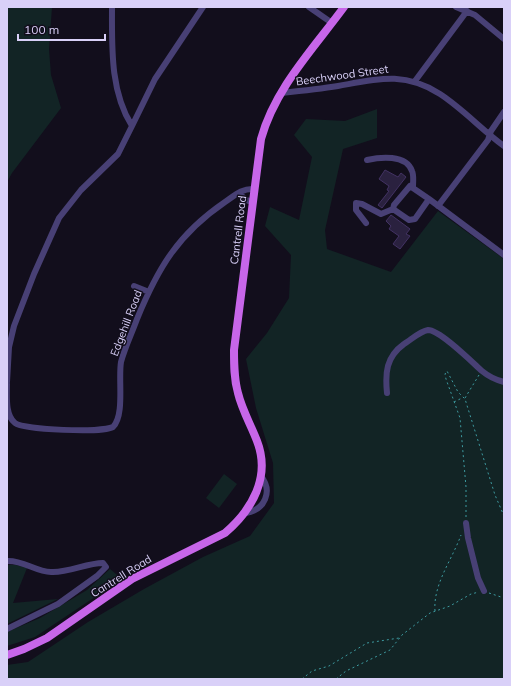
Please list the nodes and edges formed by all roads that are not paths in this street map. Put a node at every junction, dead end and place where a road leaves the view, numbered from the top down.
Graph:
1 (112, 7) edge
2 (203, 7) edge
3 (309, 7) edge
4 (344, 7) edge
5 (456, 7) edge
6 (467, 11) junction
7 (332, 23) junction
8 (504, 39) edge
9 (415, 81) junction
10 (281, 93) junction
11 (504, 112) edge
12 (132, 126) junction
13 (490, 135) junction
14 (504, 146) edge
15 (367, 160) dead end
16 (413, 187) junction
17 (254, 189) junction
18 (239, 193) junction
19 (429, 199) junction
20 (253, 202) junction
21 (438, 206) junction
22 (393, 209) junction
23 (366, 223) dead end
24 (503, 253) edge
25 (134, 286) dead end
26 (149, 292) junction
27 (503, 381) edge
28 (7, 383) edge
29 (387, 393) dead end
30 (466, 523) road end
31 (7, 561) edge
32 (484, 591) road end
33 (7, 629) edge
34 (7, 655) edge

1 - 12 street
2 - 12 street, Edgehill Road
3 - 7 street
4 - 7 main road, Cantrell Road
5 - 6 street
6 - 8 street
6 - 9 street
7 - 10 main road, Cantrell Road
9 - 10 street, Beechwood Street
9 - 13 street, Beechwood Street
10 - 17 main road, Cantrell Road
11 - 13 street
12 - 28 street, Edgehill Road
13 - 14 street, Beechwood Street
13 - 21 street
15 - 16 street
16 - 19 street
16 - 22 street
17 - 18 street, Edgehill Road
17 - 20 main road, Cantrell Road
18 - 20 street
18 - 26 street, Edgehill Road
19 - 21 street
19 - 22 street
20 - 34 main road, Cantrell Road
21 - 24 street
22 - 23 street
25 - 26 street
26 - 28 street, Edgehill Road
27 - 29 street
30 - 32 street
31 - 33 street

